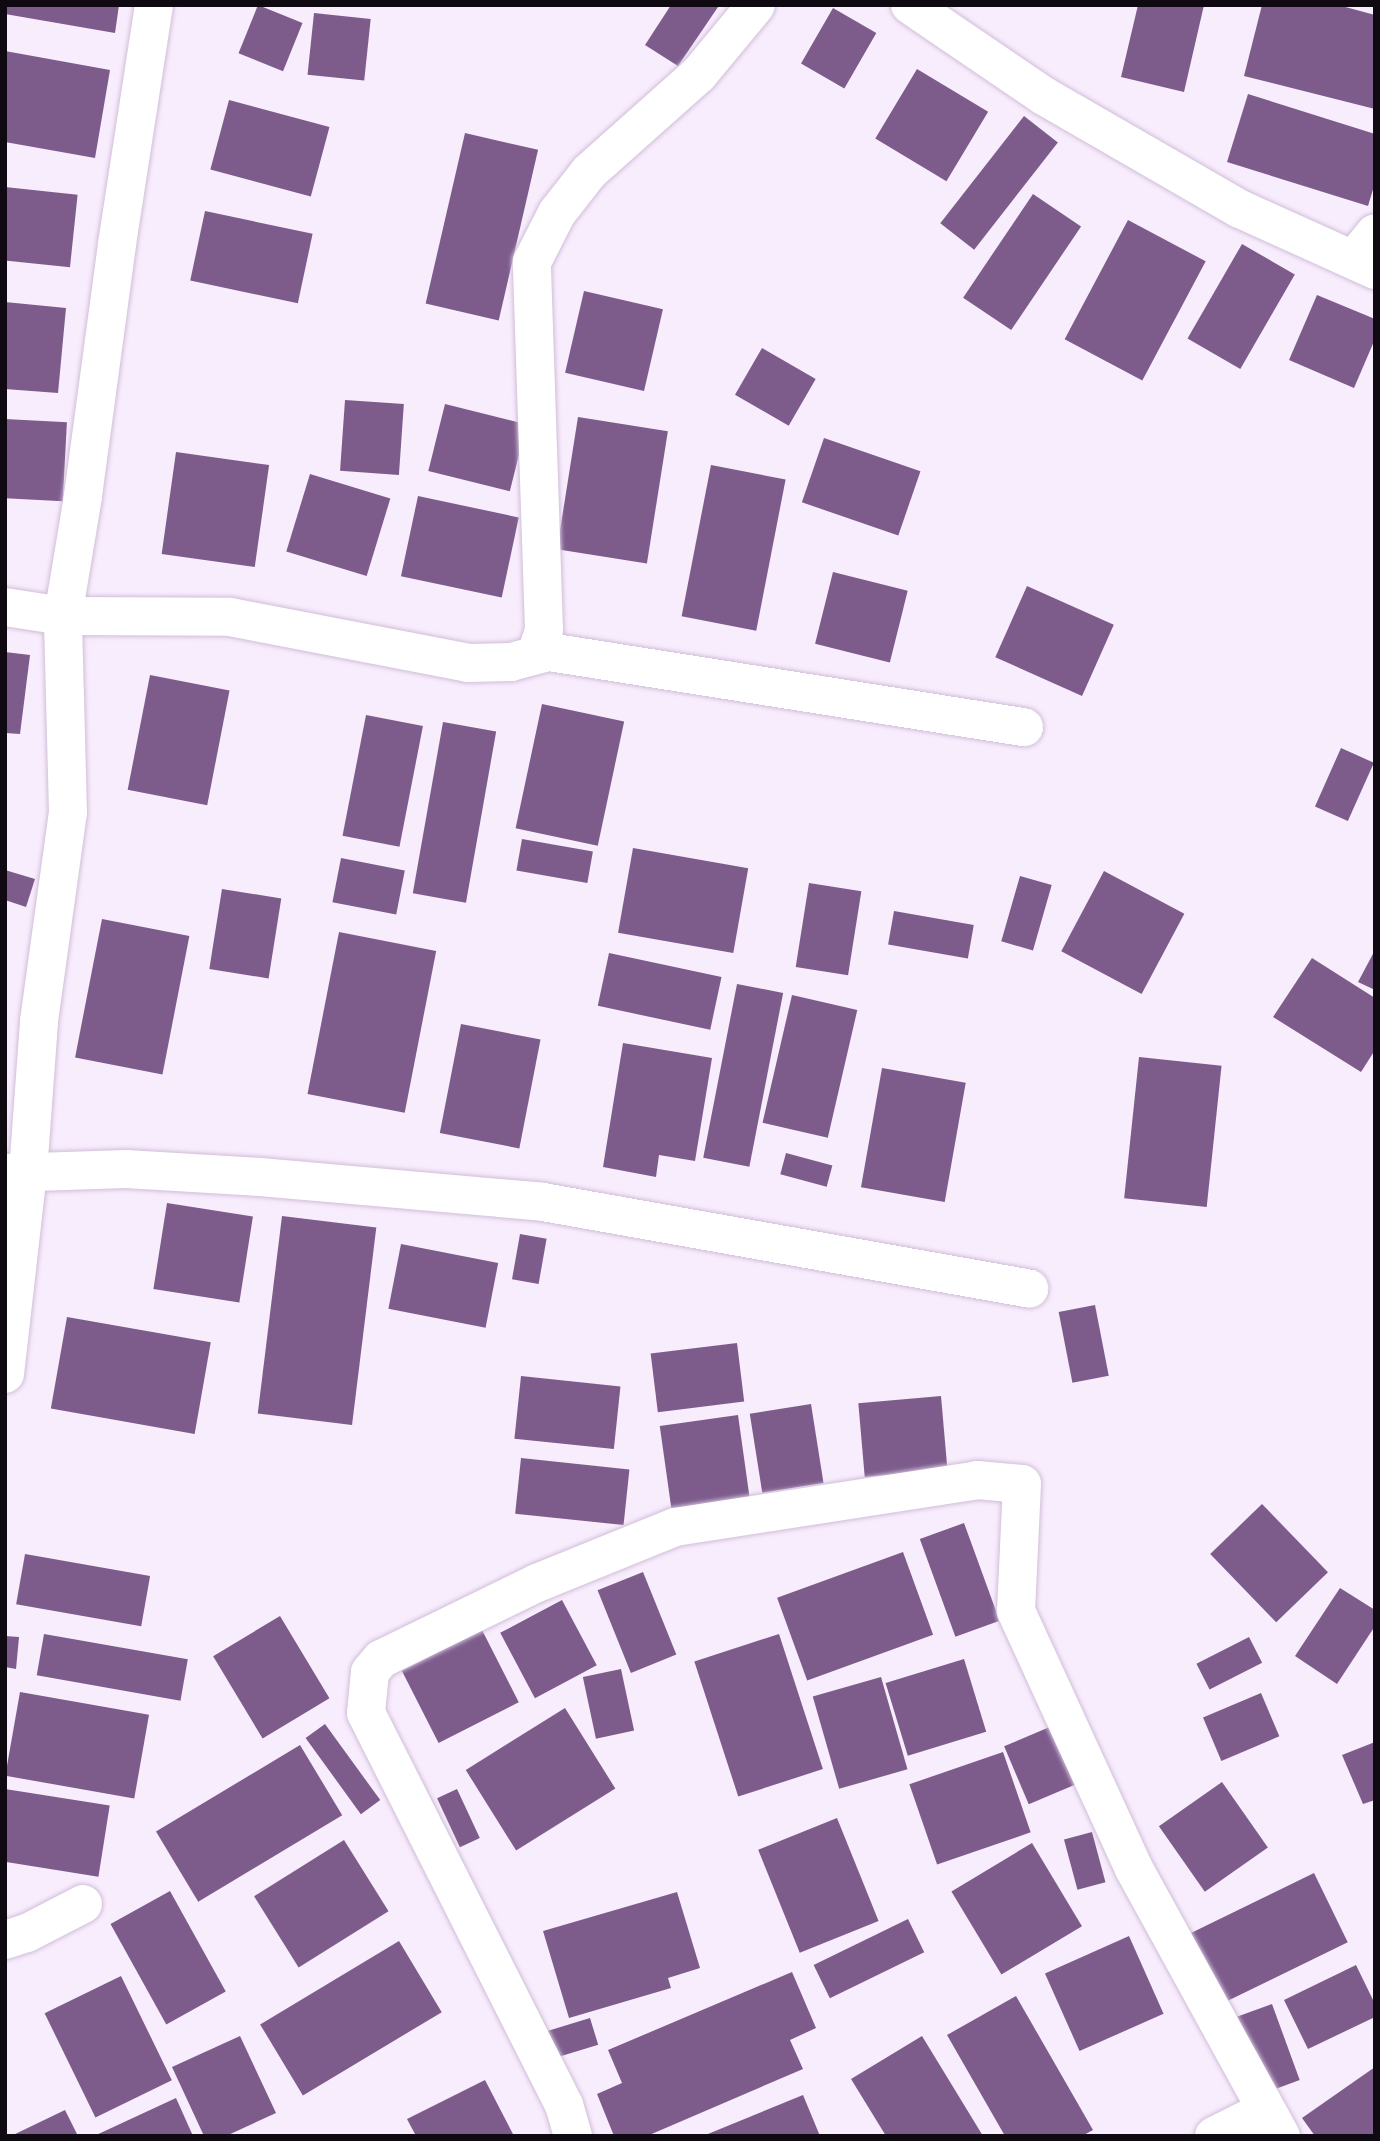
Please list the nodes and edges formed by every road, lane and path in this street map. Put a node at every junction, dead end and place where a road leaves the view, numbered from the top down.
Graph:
1 (154, 5) edge
2 (756, 5) edge
3 (910, 5) edge
4 (1368, 254) edge
5 (5, 607) edge
6 (63, 616) junction
7 (549, 652) junction
8 (1024, 727) dead end
9 (17, 1172) edge
10 (1029, 1289) dead end
11 (5, 1374) edge
12 (83, 1904) dead end
13 (5, 1940) edge
14 (1274, 2123) edge
15 (573, 2136) edge
16 (1214, 2136) edge

1 - 6 street
2 - 7 street
3 - 4 street
5 - 6 street
6 - 7 street
6 - 9 street
7 - 8 street
9 - 10 street
9 - 11 street
12 - 13 street
14 - 15 street
14 - 16 street

